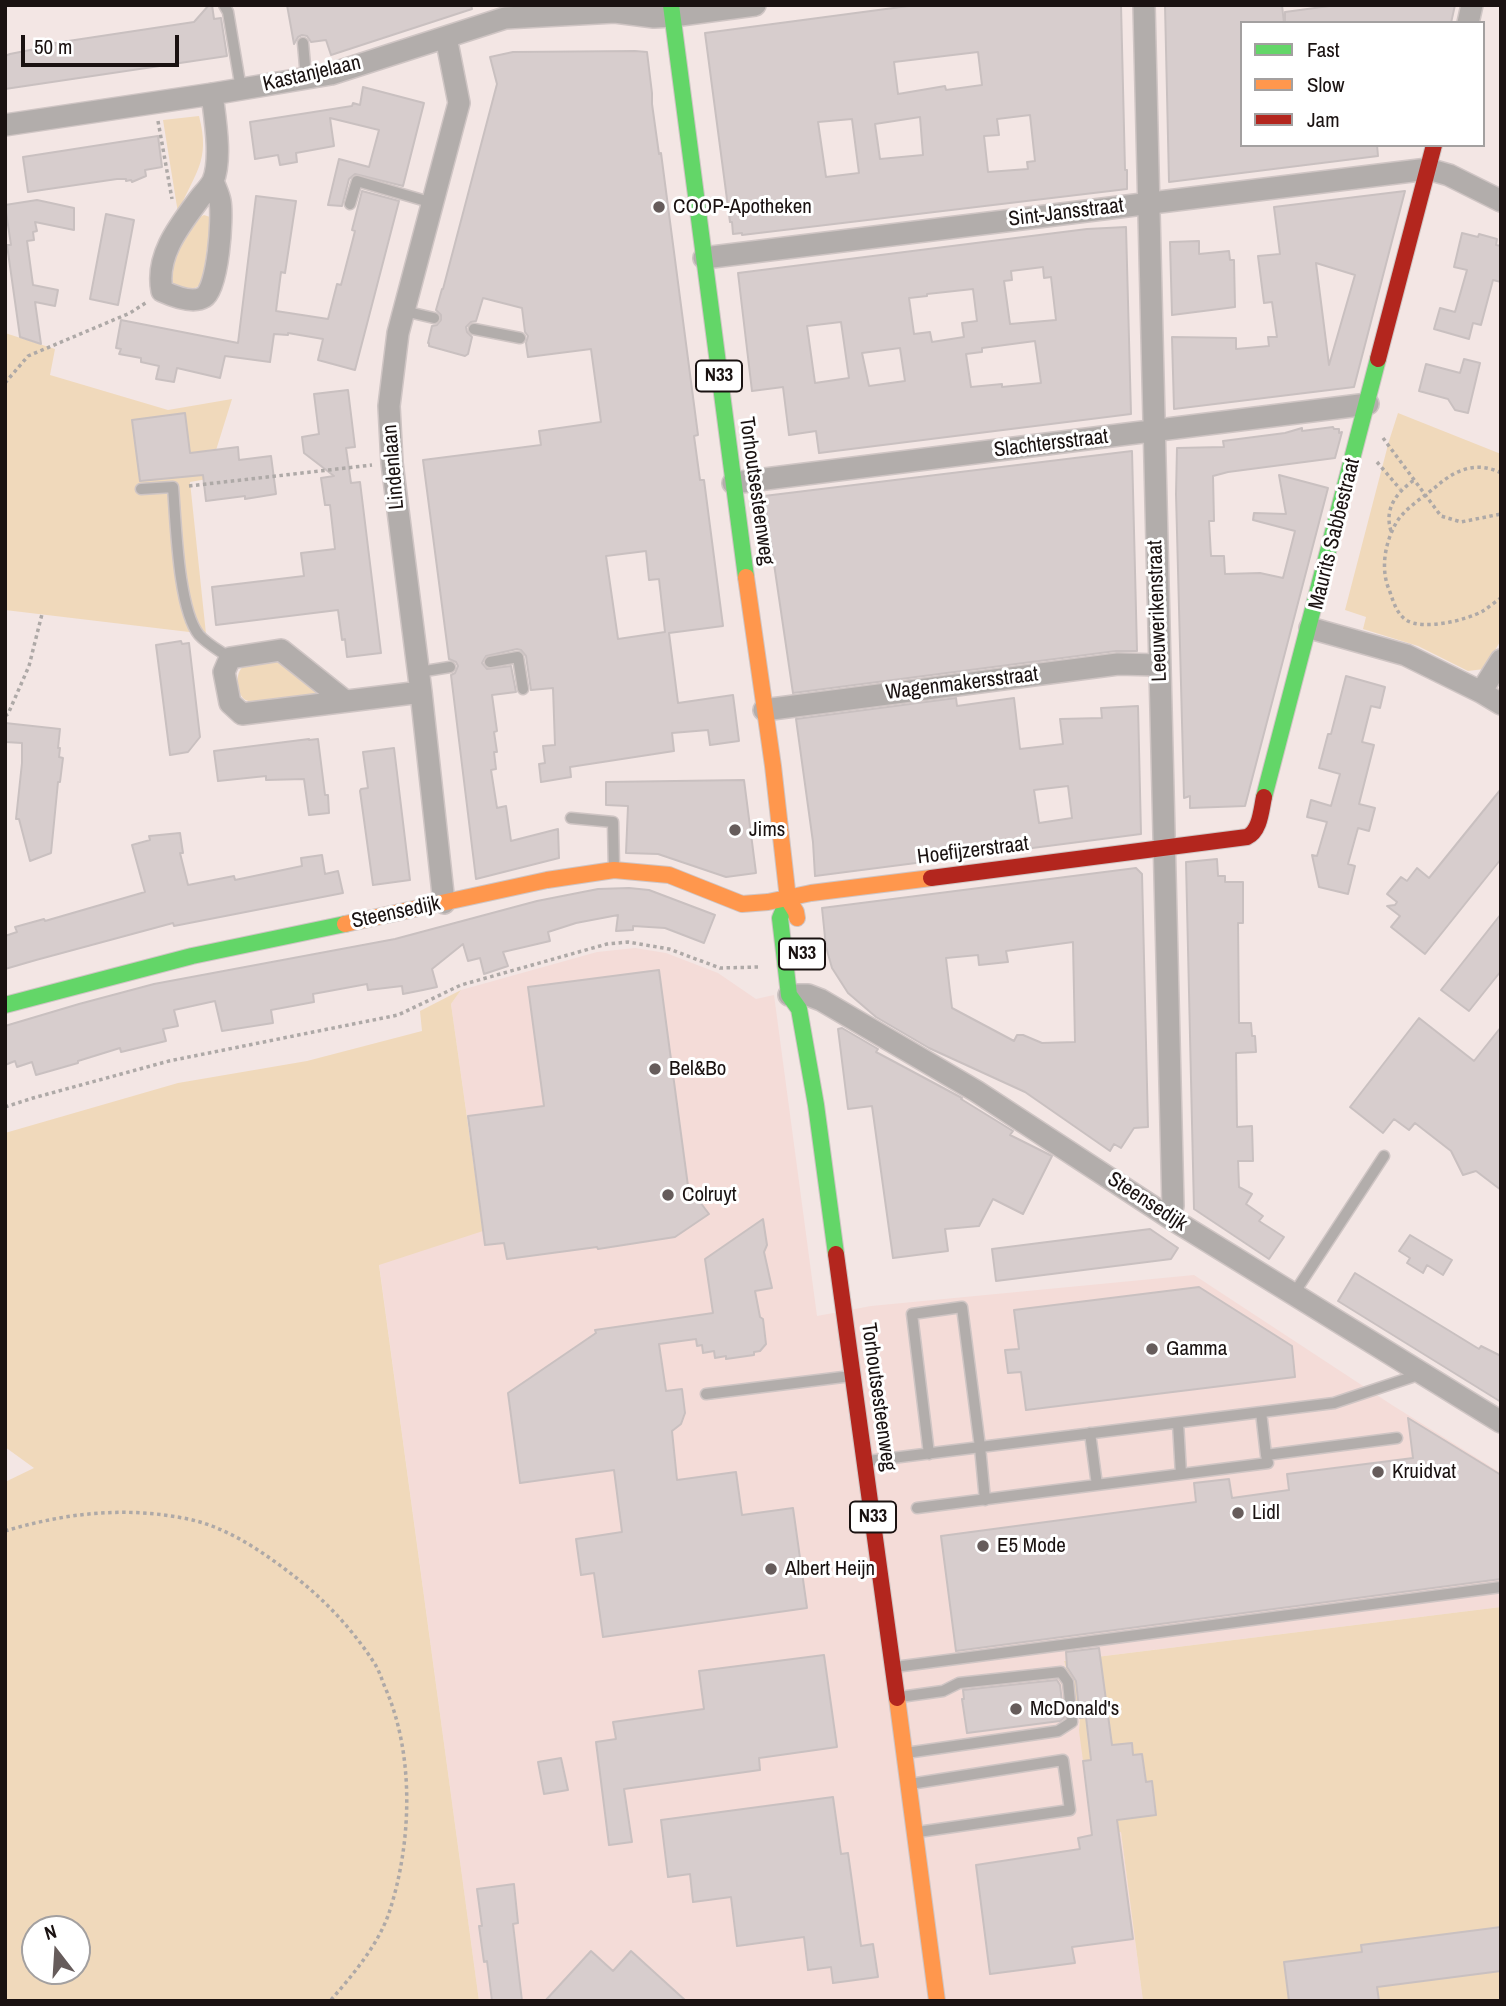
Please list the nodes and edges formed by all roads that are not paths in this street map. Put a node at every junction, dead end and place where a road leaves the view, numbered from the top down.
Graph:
1 (224, 5) edge
2 (755, 5) edge
3 (1144, 5) edge
4 (622, 8) edge
5 (672, 10) edge
6 (446, 37) junction
7 (303, 43) dead end
8 (306, 77) junction
9 (241, 89) junction
10 (212, 94) junction
11 (5, 125) edge
12 (1434, 147) edge
13 (1428, 169) junction
14 (213, 181) junction
15 (1501, 201) edge
16 (433, 203) junction
17 (1148, 203) junction
18 (350, 204) dead end
19 (704, 258) junction
20 (404, 311) junction
21 (434, 318) dead end
22 (474, 330) dead end
23 (520, 338) dead end
24 (1368, 404) junction
25 (1153, 431) junction
26 (733, 483) junction
27 (141, 489) dead end
28 (1310, 628) junction
29 (230, 658) junction
30 (1501, 660) edge
31 (490, 662) dead end
32 (1159, 665) junction
33 (450, 667) dead end
34 (420, 682) junction
35 (523, 689) dead end
36 (1481, 692) junction
37 (345, 701) junction
38 (1501, 704) edge
39 (765, 710) junction
40 (571, 818) dead end
41 (1165, 847) junction
42 (614, 870) junction
43 (788, 899) junction
44 (444, 903) junction
45 (800, 939) dead end
46 (801, 996) junction
47 (5, 1005) edge
48 (1384, 1156) dead end
49 (1167, 1216) junction
50 (1293, 1295) junction
51 (1422, 1374) junction
52 (854, 1375) junction
53 (706, 1394) dead end
54 (1261, 1412) junction
55 (1501, 1422) edge
56 (1178, 1423) junction
57 (1090, 1433) junction
58 (1397, 1438) dead end
59 (980, 1447) junction
60 (929, 1454) junction
61 (1266, 1455) junction
62 (866, 1462) junction
63 (1181, 1474) junction
64 (1097, 1485) junction
65 (985, 1500) junction
66 (917, 1508) dead end
67 (1501, 1587) edge
68 (892, 1667) junction
69 (896, 1698) junction
70 (903, 1754) junction
71 (907, 1784) junction
72 (914, 1832) junction
73 (937, 2001) edge

1 - 9 lane
2 - 5 street, Kastanjelaan
3 - 17 street, Leeuwerikenstraat
4 - 5 street, Kastanjelaan
4 - 6 street, Kastanjelaan
5 - 19 main road, Torhoutsesteenweg / N33
6 - 8 street, Kastanjelaan
6 - 16 street, Lindenlaan
7 - 8 lane
8 - 9 street, Kastanjelaan
9 - 10 street, Kastanjelaan
10 - 11 street, Kastanjelaan
10 - 14 street
12 - 13 main road, Maurits Sabbestraat
13 - 15 street
13 - 17 street, Sint-Jansstraat
13 - 24 main road, Maurits Sabbestraat
14 - 14 street
16 - 18 lane
16 - 20 street, Lindenlaan
17 - 19 street, Sint-Jansstraat
17 - 25 street, Leeuwerikenstraat
19 - 26 main road, Torhoutsesteenweg / N33
20 - 21 lane
20 - 34 street, Lindenlaan
22 - 23 lane
24 - 25 street, Slachtersstraat
24 - 28 main road, Maurits Sabbestraat
25 - 26 street, Slachtersstraat
25 - 32 street, Leeuwerikenstraat
26 - 39 main road, Torhoutsesteenweg / N33
27 - 29 lane
28 - 36 street
28 - 41 main road, Maurits Sabbestraat
29 - 37 street
29 - 37 street
30 - 36 street
31 - 35 lane
32 - 39 street, Wagenmakersstraat
32 - 41 street, Leeuwerikenstraat
33 - 34 lane
34 - 37 street
34 - 44 street, Lindenlaan
36 - 38 street
39 - 43 main road, Torhoutsesteenweg / N33
40 - 42 lane
41 - 43 main road, Hoefijzerstraat
41 - 49 street, Leeuwerikenstraat
42 - 43 main road, Steensedijk
42 - 44 main road, Steensedijk
43 - 45 main road, Torhoutsesteenweg / N33
43 - 46 main road, Torhoutsesteenweg / N33
44 - 47 main road, Steensedijk
46 - 49 street, Steensedijk
46 - 52 main road, Torhoutsesteenweg / N33
48 - 50 lane
49 - 50 street, Steensedijk
50 - 51 street, Steensedijk
51 - 54 lane
51 - 55 street, Steensedijk
52 - 53 lane
52 - 62 main road, Torhoutsesteenweg / N33
54 - 56 lane
54 - 61 lane
56 - 57 lane
56 - 63 lane
57 - 59 lane
57 - 64 lane
58 - 61 lane
59 - 60 lane
59 - 60 lane
59 - 65 lane
60 - 62 lane
61 - 63 lane
62 - 68 main road, Torhoutsesteenweg / N33
63 - 64 lane
64 - 65 lane
65 - 66 lane
67 - 68 lane
68 - 69 main road, Torhoutsesteenweg / N33
69 - 70 main road, Torhoutsesteenweg / N33
69 - 70 lane
70 - 71 main road, Torhoutsesteenweg / N33
71 - 72 main road, Torhoutsesteenweg / N33
71 - 72 lane
72 - 73 main road, Torhoutsesteenweg / N33

